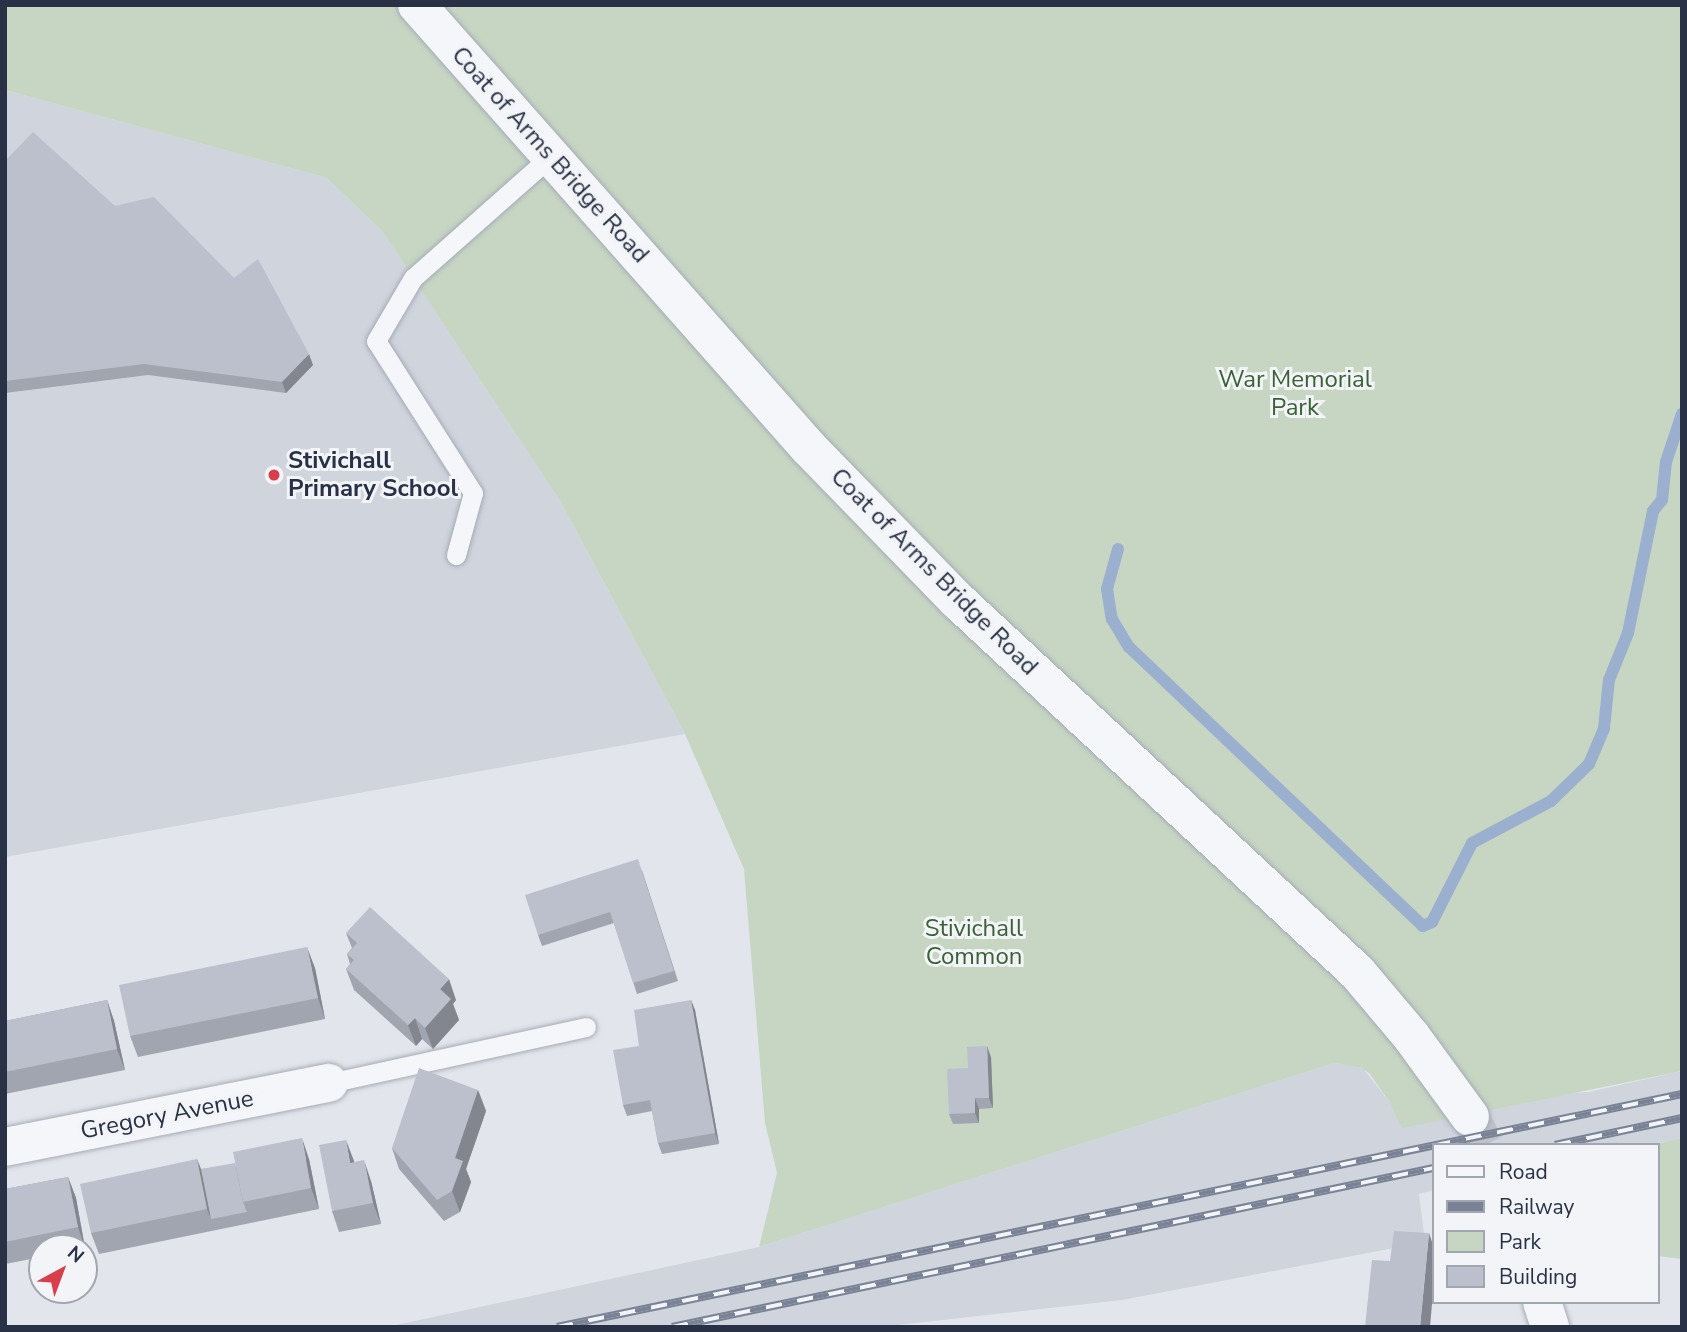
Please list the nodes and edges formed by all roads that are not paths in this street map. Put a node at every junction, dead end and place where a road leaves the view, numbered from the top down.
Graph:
1 (417, 5) edge
2 (551, 156) junction
3 (456, 555) dead end
4 (586, 1027) dead end
5 (329, 1083) joint
6 (1470, 1116) tunnel mouth
7 (5, 1147) edge
8 (1543, 1304) edge
9 (1550, 1327) edge

1 - 2 street, Coat of Arms Bridge Road
2 - 3 lane
2 - 6 street, Coat of Arms Bridge Road
4 - 5 lane
5 - 7 street, Gregory Avenue
8 - 9 street

